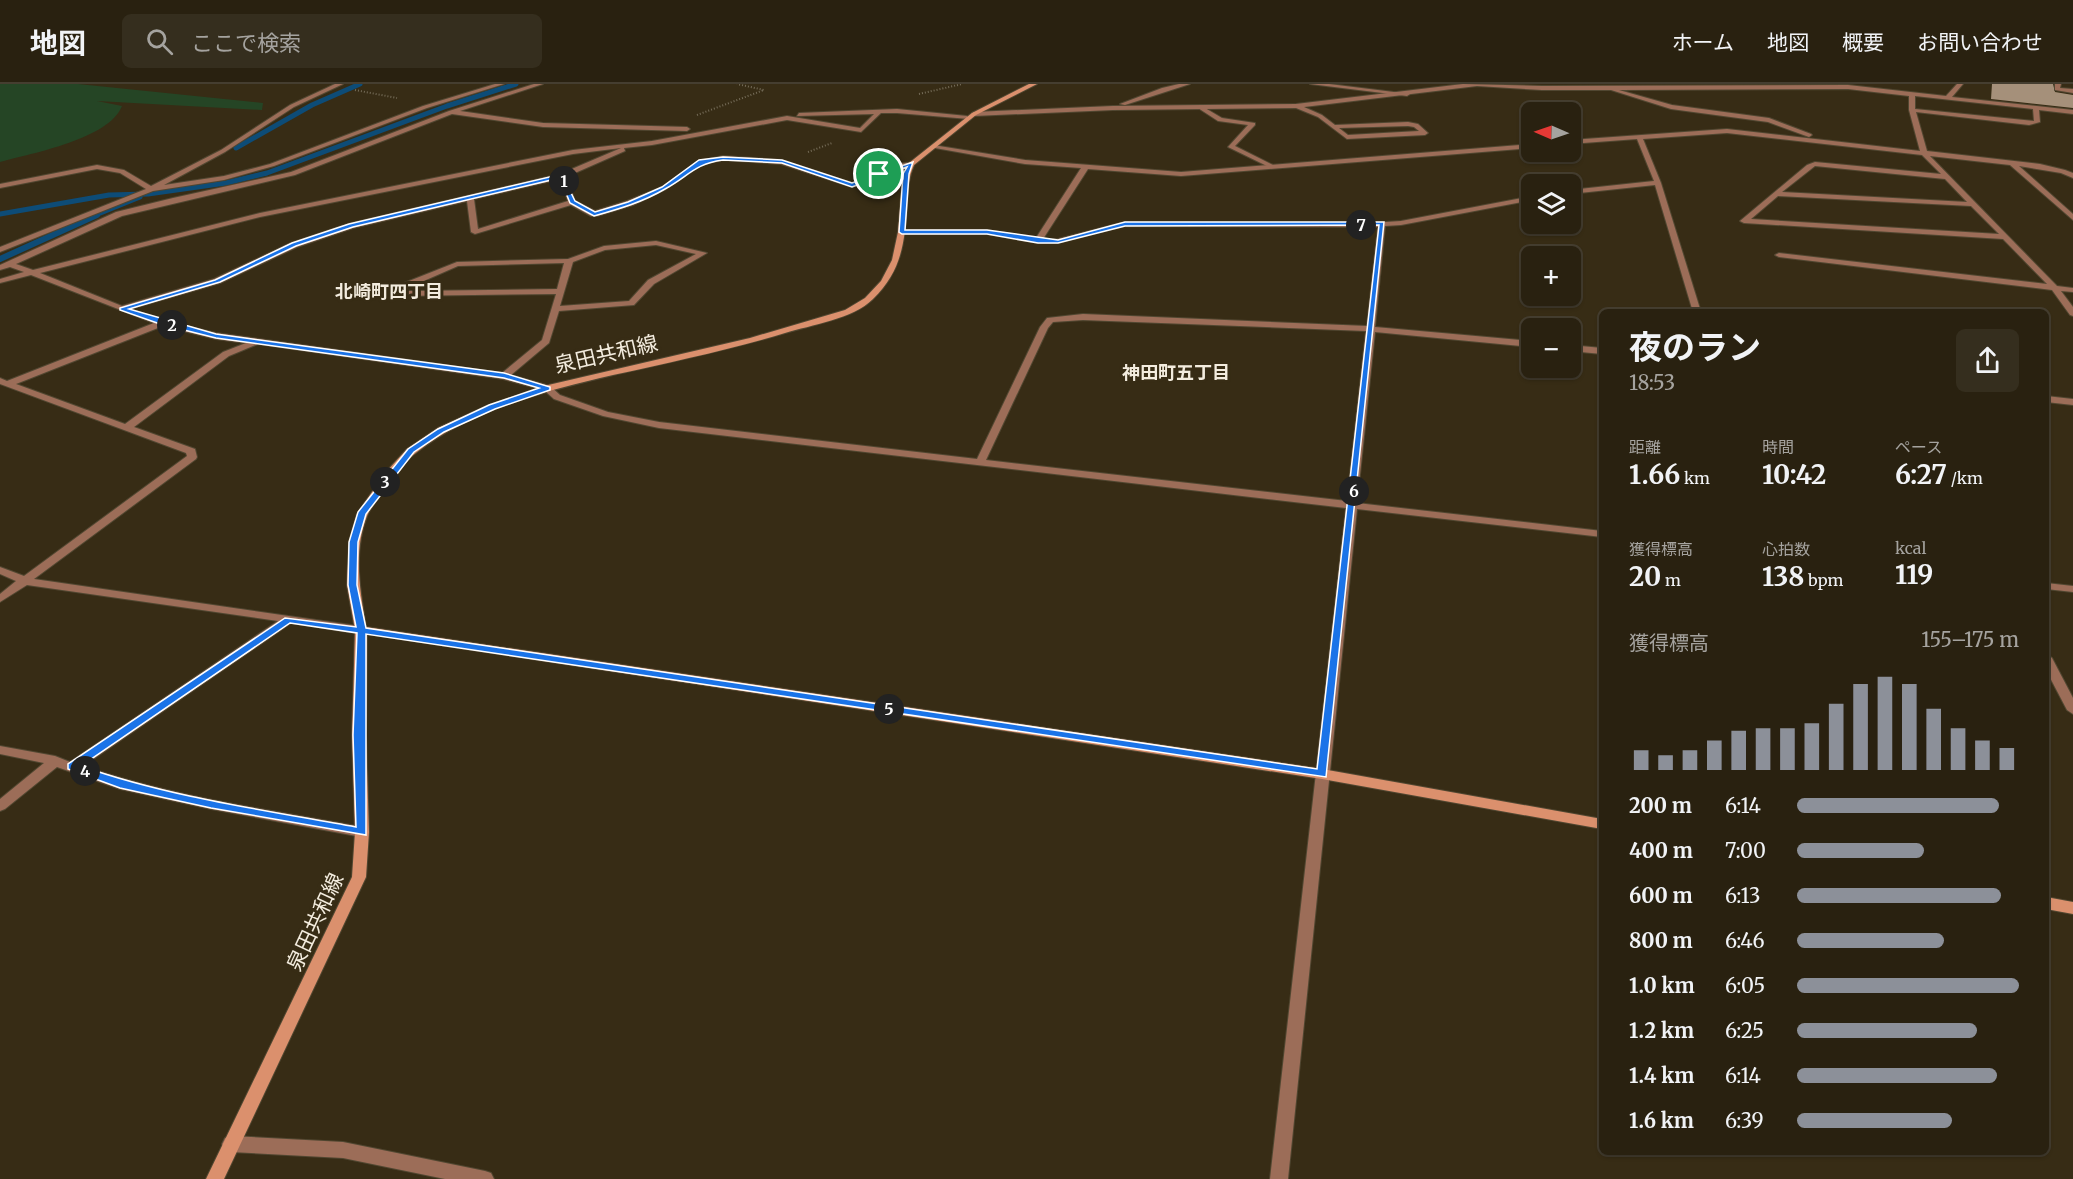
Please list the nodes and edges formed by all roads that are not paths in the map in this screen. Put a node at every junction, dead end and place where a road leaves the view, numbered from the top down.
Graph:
1 (501, 84) edge
2 (540, 84) edge
3 (1034, 84) edge
4 (1187, 84) edge
5 (1313, 84) edge
6 (1477, 84) edge
7 (1587, 84) edge
8 (1839, 84) edge
9 (1960, 84) edge
10 (2058, 84) edge
11 (338, 85) edge
12 (1597, 87) junction
13 (1848, 87) junction
14 (1610, 88) junction
15 (2073, 91) edge
16 (1407, 94) junction
17 (1912, 94) junction
18 (1948, 98) junction
19 (1296, 106) junction
20 (430, 107) junction
21 (1200, 107) junction
22 (1113, 108) junction
23 (2036, 108) junction
24 (1912, 110) junction
25 (880, 111) junction
26 (451, 112) junction
27 (2073, 112) edge
28 (789, 116) junction
29 (970, 116) junction
30 (1336, 126) junction
31 (1640, 136) junction
32 (1581, 141) edge
33 (1825, 141) junction
34 (637, 145) junction
35 (934, 146) junction
36 (1521, 147) edge
37 (1924, 153) junction
38 (911, 164) junction
39 (2013, 164) junction
40 (1271, 166) junction
41 (1085, 168) junction
42 (562, 176) junction
43 (2073, 176) edge
44 (1947, 177) junction
45 (1658, 183) junction
46 (0, 186) edge
47 (151, 189) junction
48 (1581, 191) edge
49 (1776, 194) junction
50 (470, 197) junction
51 (1521, 200) edge
52 (572, 202) junction
53 (1974, 204) junction
54 (2073, 218) edge
55 (1382, 224) junction
56 (902, 232) junction
57 (2005, 237) junction
58 (27, 238) junction
59 (59, 240) junction
60 (1038, 241) junction
61 (0, 250) edge
62 (1779, 255) dead end
63 (569, 261) junction
64 (10, 264) junction
65 (0, 268) edge
66 (32, 272) junction
67 (0, 281) edge
68 (2055, 288) junction
69 (2073, 290) edge
70 (560, 291) junction
71 (122, 309) junction
72 (555, 309) junction
73 (1696, 309) edge
74 (2073, 313) edge
75 (162, 323) junction
76 (1372, 328) junction
77 (257, 342) junction
78 (1521, 343) edge
79 (1581, 349) edge
80 (1599, 351) edge
81 (504, 376) junction
82 (3, 384) edge
83 (547, 388) junction
84 (2049, 399) edge
85 (2073, 402) edge
86 (127, 427) junction
87 (980, 462) junction
88 (1353, 504) junction
89 (1599, 534) edge
90 (0, 570) edge
91 (25, 581) junction
92 (2049, 586) edge
93 (2073, 589) edge
94 (0, 599) edge
95 (288, 620) junction
96 (362, 630) junction
97 (2049, 664) edge
98 (2073, 710) edge
99 (0, 750) edge
100 (55, 761) junction
101 (72, 767) junction
102 (1322, 774) junction
103 (0, 806) edge
104 (1599, 823) edge
105 (362, 832) junction
106 (2049, 904) edge
107 (2073, 908) edge
108 (231, 1144) junction
109 (215, 1179) edge
110 (485, 1179) edge
111 (1279, 1179) edge

1 - 20 street
2 - 26 street
3 - 29 main road
4 - 22 street
5 - 16 street
6 - 12 street
6 - 16 street
7 - 12 street
8 - 13 street
9 - 18 street
10 - 15 street
11 - 47 street
12 - 14 street
13 - 14 street
13 - 17 street
14 - 33 street
16 - 19 street
17 - 18 street
17 - 24 street
18 - 23 street
19 - 21 street
19 - 30 street
20 - 26 street
20 - 47 street
21 - 22 street
21 - 40 street
22 - 29 street
23 - 24 street
23 - 27 street
24 - 37 street
25 - 28 street
25 - 28 street
25 - 29 street
26 - 28 street
26 - 59 street
28 - 34 street
29 - 35 main road
30 - 30 street
31 - 32 street
31 - 33 street
31 - 45 street
33 - 37 street
34 - 42 street
34 - 66 street
35 - 38 main road
35 - 41 street
36 - 40 street
37 - 39 street
37 - 44 street
38 - 52 street
38 - 56 main road, 泉田共和線
39 - 43 street
39 - 54 street
40 - 41 street
41 - 60 street
42 - 50 street
42 - 52 street
44 - 49 street
44 - 53 street
45 - 48 street
45 - 73 street
46 - 47 street
47 - 58 street
49 - 53 street
49 - 57 street
50 - 52 street
50 - 71 street
51 - 55 street
53 - 57 street
55 - 60 street
55 - 76 street
56 - 60 street
56 - 83 main road, 泉田共和線
57 - 68 street
58 - 59 street
58 - 61 street
59 - 64 street
62 - 68 street
63 - 70 street
63 - 70 street
63 - 72 street
64 - 65 street
64 - 66 street
66 - 67 street
66 - 71 street
68 - 69 street
68 - 74 street
70 - 72 street
71 - 75 street
72 - 81 street
75 - 77 street
75 - 82 street
76 - 78 street
76 - 87 street
76 - 88 street
77 - 81 street
77 - 86 street
79 - 80 street
81 - 83 street
82 - 86 street
83 - 87 street
83 - 96 main road, 泉田共和線
84 - 85 street
86 - 91 street
87 - 88 street
88 - 89 street
88 - 102 street
90 - 91 street
91 - 94 street
91 - 95 street
92 - 93 street
95 - 96 street
95 - 101 street
96 - 102 main road
96 - 105 main road, 泉田共和線
97 - 98 street
99 - 100 street
100 - 101 street
100 - 103 street
101 - 105 street
102 - 104 main road
102 - 111 street
105 - 108 main road, 泉田共和線
106 - 107 main road
108 - 109 main road, 泉田共和線
108 - 110 street

